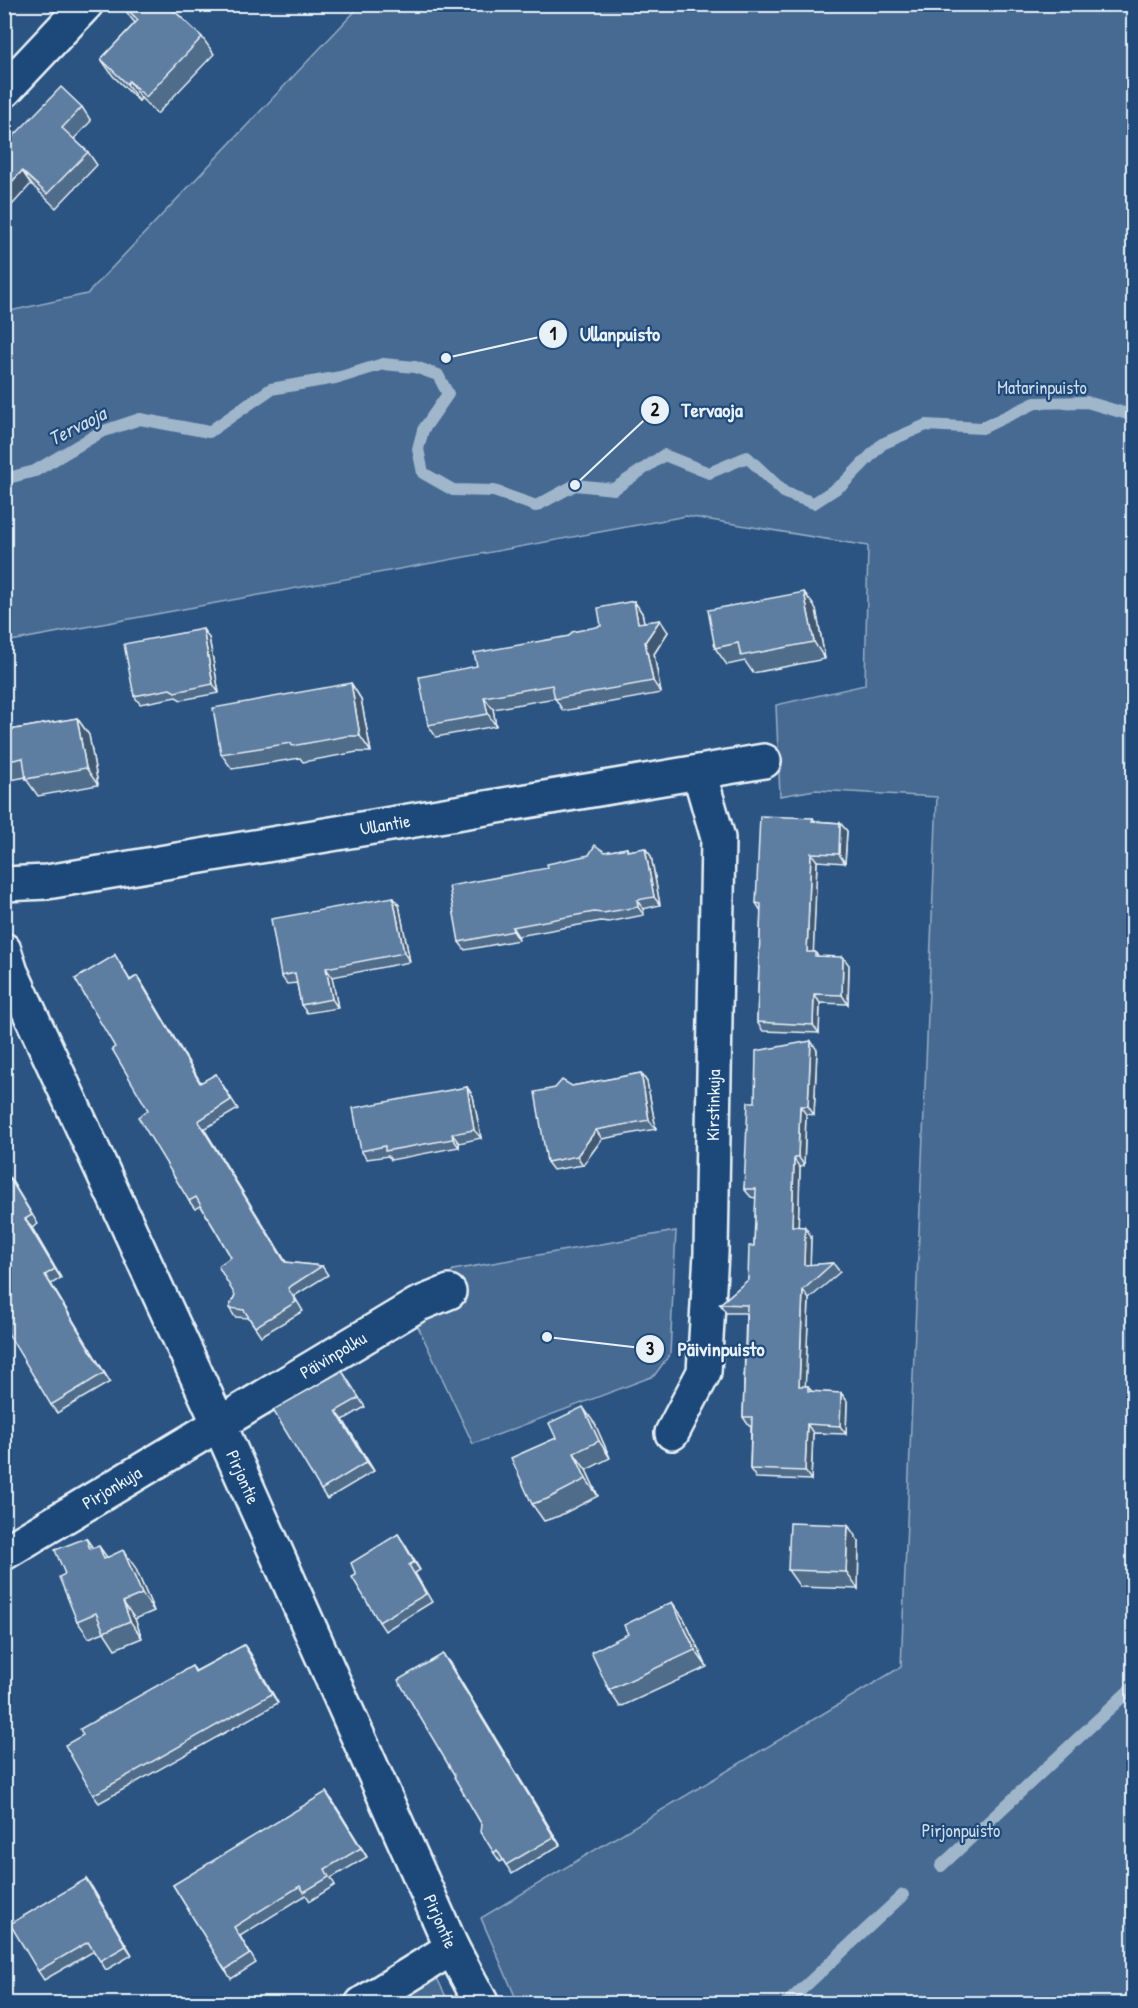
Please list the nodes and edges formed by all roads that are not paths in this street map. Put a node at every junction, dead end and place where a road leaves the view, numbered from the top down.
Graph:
1 (86, 4) edge
2 (4, 91) edge
3 (764, 761) dead end
4 (699, 772) junction
5 (4, 884) edge
6 (7, 966) edge
7 (449, 1292) dead end
8 (219, 1424) junction
9 (672, 1433) dead end
10 (4, 1553) edge
11 (452, 1948) junction
12 (362, 2004) edge
13 (482, 2004) edge

1 - 2 street
3 - 4 street, Ullantie
4 - 5 street, Ullantie
4 - 9 street, Kirstinkuja
6 - 8 street, Pirjontie
7 - 8 street, Päivinpolku
8 - 10 street, Pirjonkuja
8 - 11 street, Pirjontie
11 - 12 street
11 - 13 street, Pirjontie

